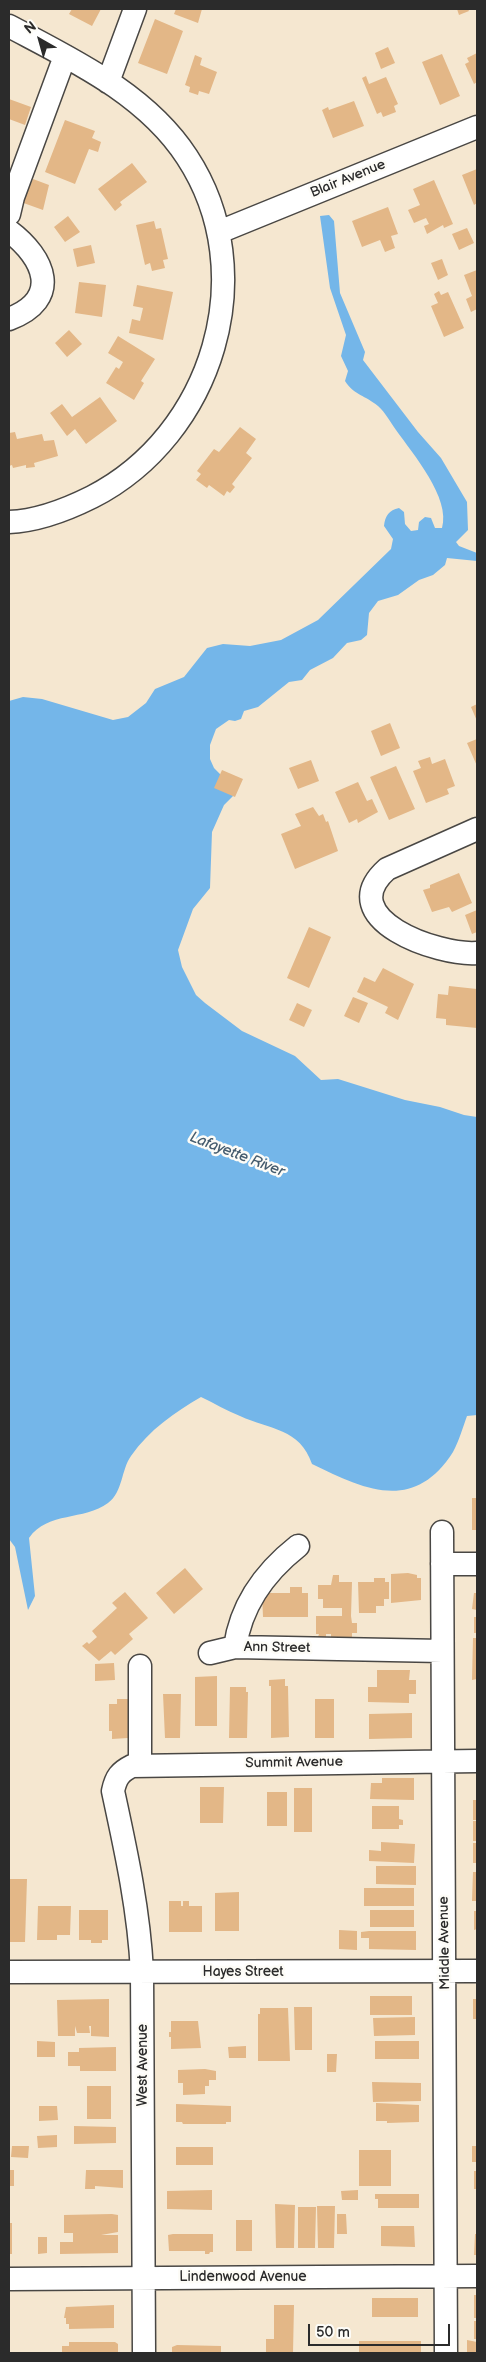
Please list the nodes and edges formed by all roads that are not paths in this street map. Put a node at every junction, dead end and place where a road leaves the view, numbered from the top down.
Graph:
1 (135, 9) edge
2 (9, 26) edge
3 (65, 56) junction
4 (108, 82) junction
5 (477, 126) edge
6 (9, 214) edge
7 (9, 231) edge
8 (219, 232) junction
9 (9, 319) edge
10 (9, 522) edge
11 (477, 829) edge
12 (477, 953) edge
13 (442, 1532) dead end
14 (298, 1546) dead end
15 (442, 1564) junction
16 (477, 1564) edge
17 (236, 1647) junction
18 (442, 1651) junction
19 (210, 1653) dead end
20 (140, 1666) dead end
21 (477, 1761) edge
22 (443, 1762) junction
23 (140, 1765) junction
24 (116, 1779) joint
25 (9, 1972) edge
26 (142, 1972) junction
27 (446, 1972) junction
28 (477, 1972) edge
29 (444, 2276) junction
30 (477, 2276) edge
31 (144, 2278) junction
32 (9, 2279) edge
33 (144, 2353) edge
34 (446, 2353) edge

1 - 4 street
2 - 3 street
3 - 4 street
3 - 6 street
4 - 8 street
5 - 8 street, Blair Avenue
7 - 9 street
8 - 10 street
11 - 12 street
13 - 15 street, Middle Avenue
14 - 17 street, Ann Street
15 - 16 street
15 - 18 street, Middle Avenue
17 - 18 street, Ann Street
17 - 19 street
18 - 22 street, Middle Avenue
20 - 23 street
21 - 22 street, Summit Avenue
22 - 23 street, Summit Avenue
22 - 27 street, Middle Avenue
23 - 24 street, Summit Avenue
24 - 26 street, West Avenue
25 - 26 street, Hayes Street
26 - 27 street, Hayes Street
26 - 31 street, West Avenue
27 - 28 street, Hayes Street
27 - 29 street, Middle Avenue
29 - 30 street, Lindenwood Avenue
29 - 31 street, Lindenwood Avenue
29 - 34 street, Middle Avenue
31 - 32 street, Lindenwood Avenue
31 - 33 street, West Avenue

